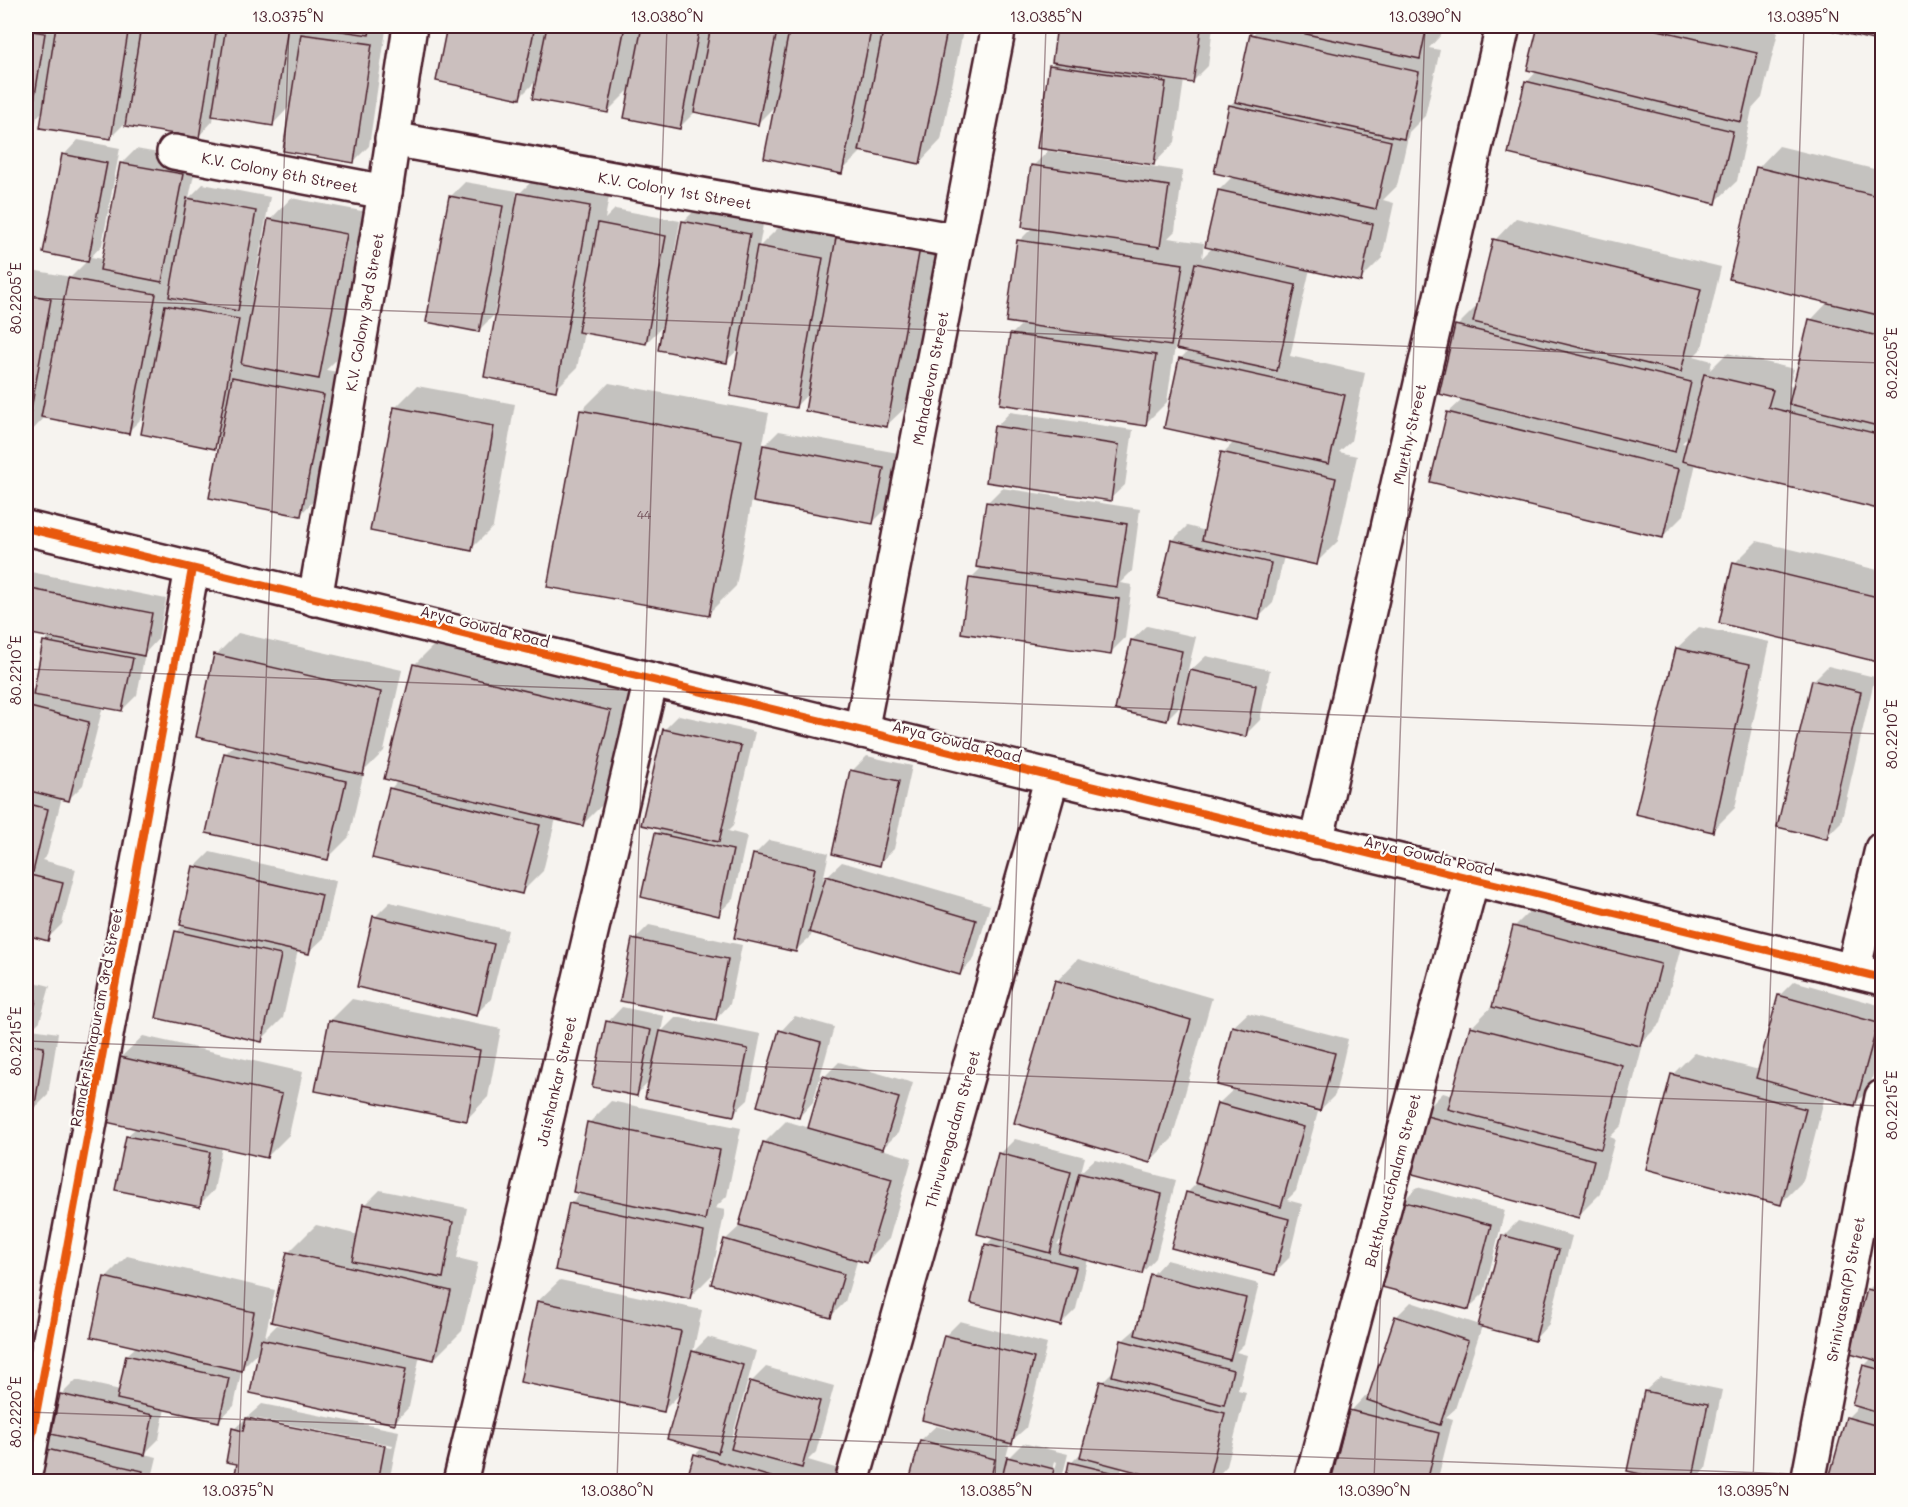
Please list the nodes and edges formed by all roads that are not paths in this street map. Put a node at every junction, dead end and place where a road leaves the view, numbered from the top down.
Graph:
1 (410, 26) edge
2 (999, 26) edge
3 (1503, 26) edge
4 (392, 139) junction
5 (174, 152) dead end
6 (385, 192) junction
7 (957, 241) junction
8 (26, 528) edge
9 (192, 569) junction
10 (315, 599) junction
11 (651, 680) junction
12 (861, 731) junction
13 (1053, 777) junction
14 (1316, 842) junction
15 (1882, 849) edge
16 (1472, 879) junction
17 (1868, 975) edge
18 (1882, 1097) edge
19 (26, 1469) edge
20 (460, 1482) edge
21 (852, 1482) edge
22 (1311, 1482) edge
23 (1808, 1482) edge

1 - 4 street, K.V. Colony 3rd Street
2 - 7 street, Mahadevan Street
3 - 14 street, Murthy Street
4 - 6 street, K.V. Colony 3rd Street
4 - 7 street, K.V. Colony 1st Street
5 - 6 street, K.V. Colony 6th Street
6 - 10 street, K.V. Colony 3rd Street
7 - 12 street, Mahadevan Street
8 - 9 street, Arya Gowda Road
9 - 10 street, Arya Gowda Road
9 - 19 street, Ramakrishnapuram 3rd Street
10 - 11 street, Arya Gowda Road
11 - 12 street, Arya Gowda Road
11 - 20 street, Jaishankar Street
12 - 13 street, Arya Gowda Road
13 - 14 street, Arya Gowda Road
13 - 21 street, Thiruvengadam Street
14 - 16 street, Arya Gowda Road
15 - 17 street
16 - 17 street, Arya Gowda Road
16 - 22 street, Bakthavatchalam Street
18 - 23 street, Srinivasan(P) Street

